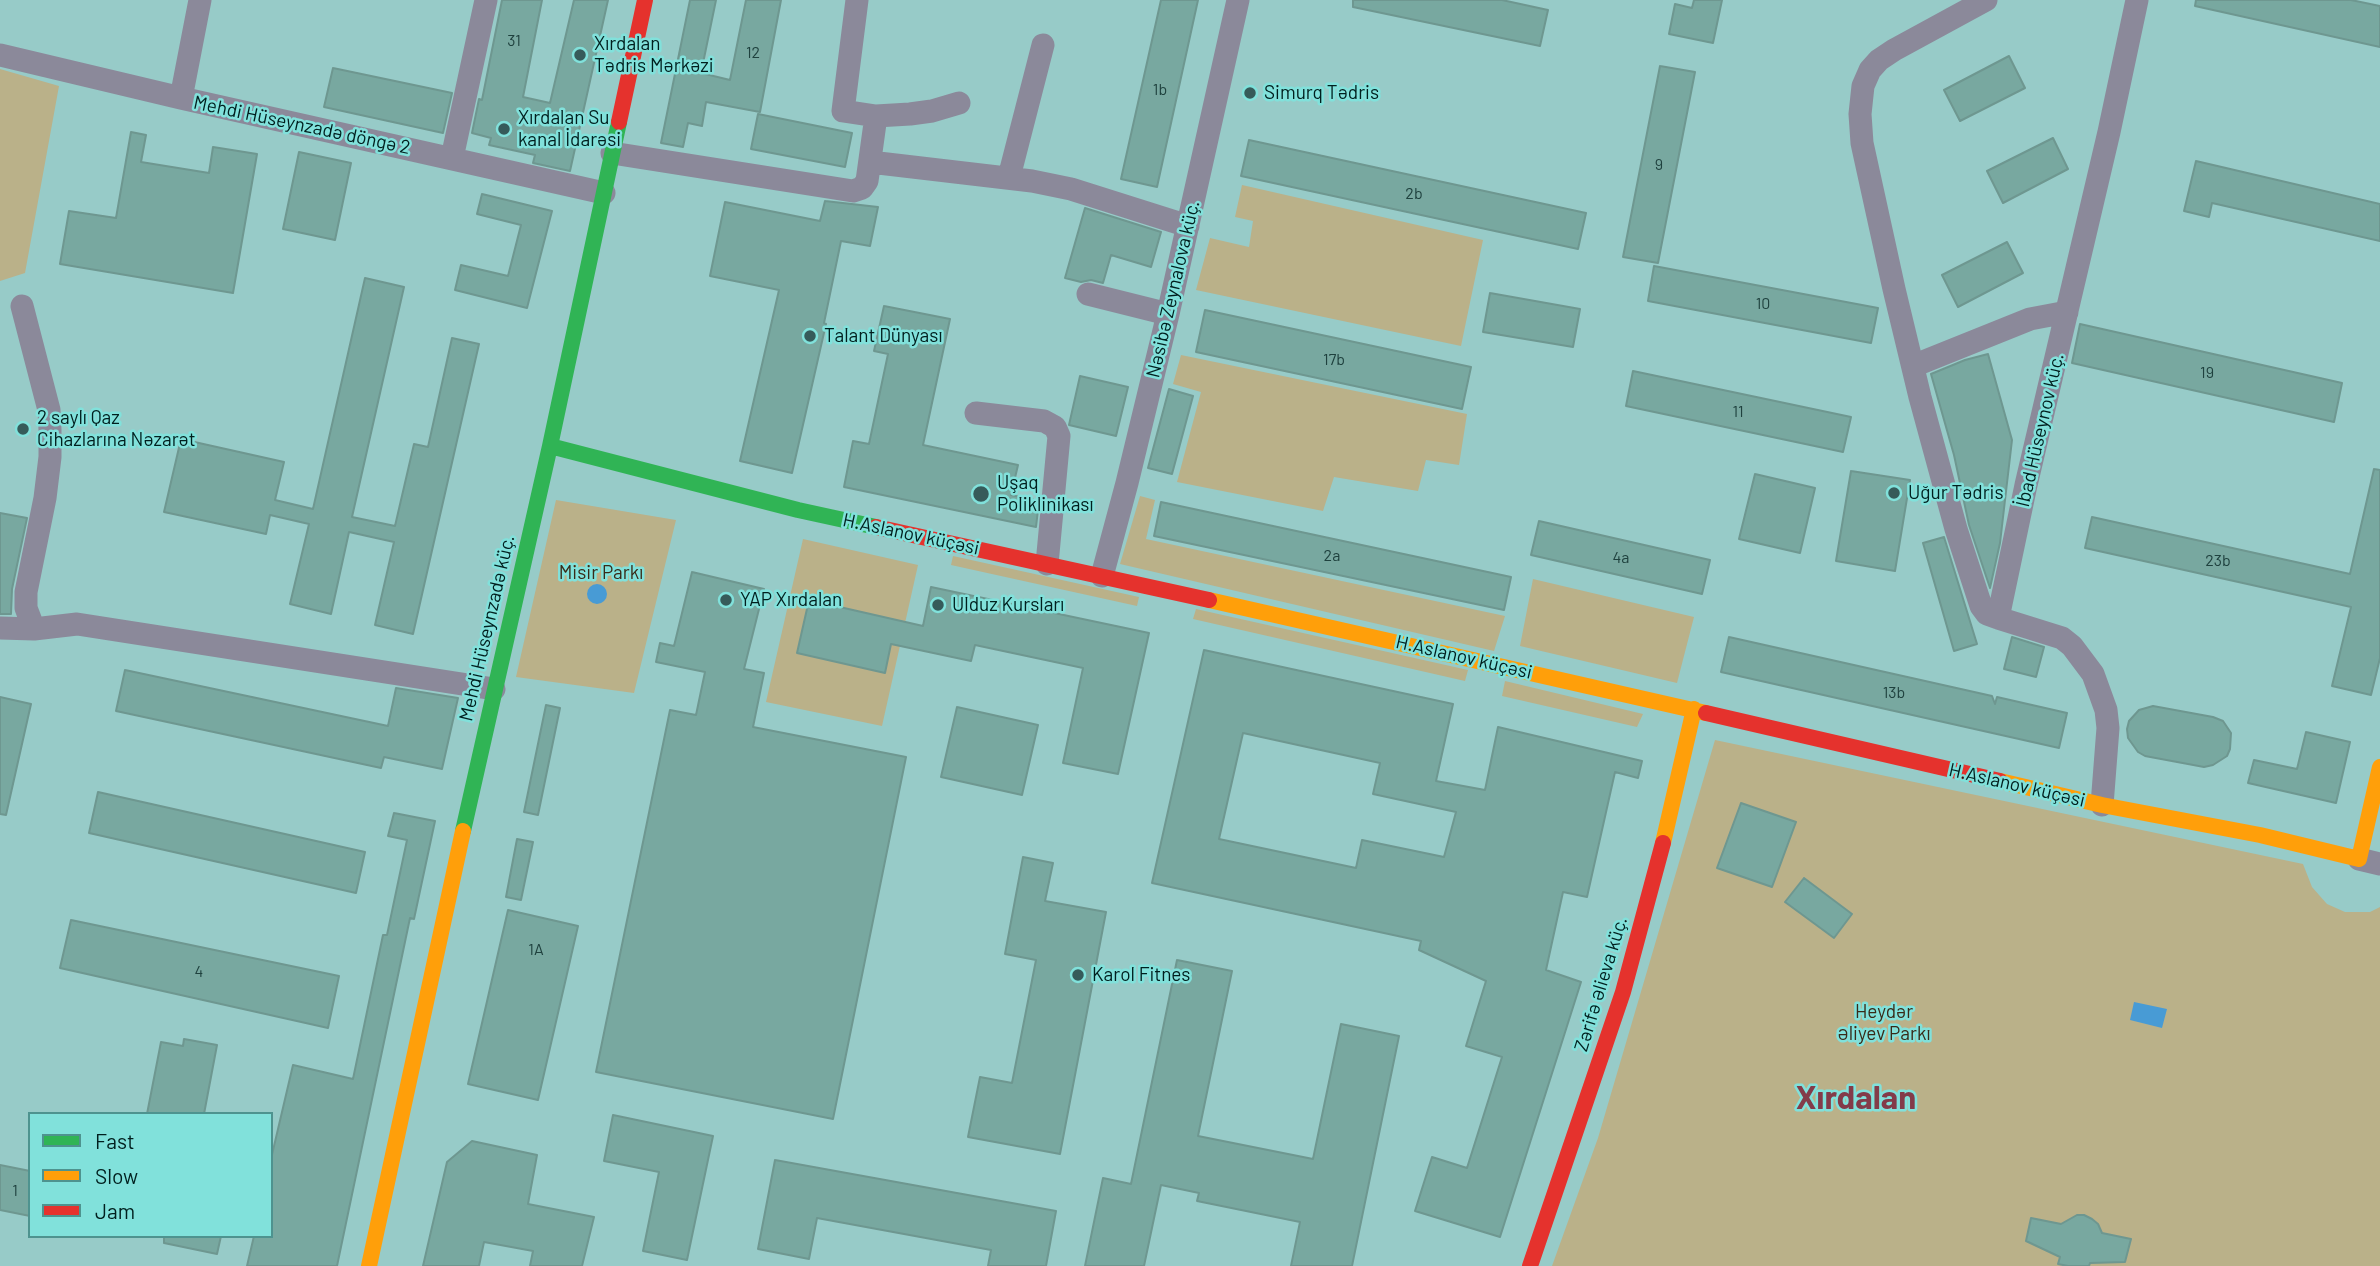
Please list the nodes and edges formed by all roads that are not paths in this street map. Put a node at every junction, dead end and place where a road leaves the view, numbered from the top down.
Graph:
1 (200, 0) edge
2 (486, 0) edge
3 (645, 0) edge
4 (857, 0) edge
5 (1238, 0) edge
6 (1986, 0) edge
7 (2137, 0) edge
8 (1043, 46) dead end
9 (0, 55) edge
10 (181, 98) junction
11 (960, 103) dead end
12 (877, 116) junction
13 (612, 153) junction
14 (452, 158) junction
15 (870, 162) junction
16 (1009, 177) junction
17 (604, 193) junction
18 (1188, 226) junction
19 (1088, 294) dead end
20 (22, 306) dead end
21 (2067, 312) junction
22 (1168, 314) junction
23 (1913, 366) junction
24 (976, 413) dead end
25 (550, 446) junction
26 (1047, 564) junction
27 (1102, 576) junction
28 (1998, 618) junction
29 (0, 628) edge
30 (34, 629) junction
31 (494, 689) junction
32 (1695, 709) junction
33 (2380, 767) edge
34 (2102, 805) junction
35 (2369, 861) edge
36 (369, 1266) edge
37 (1531, 1266) edge

1 - 10 street
2 - 14 street
3 - 13 street, Mehdi Hüseynzadə küç.
4 - 12 street
5 - 18 street, Nəsibə Zeynalova küç.
6 - 23 street
7 - 21 street, İbad Hüseynov küç.
8 - 16 street
9 - 10 street, Mehdi Hüseynzadə döngə 2
10 - 14 street, Mehdi Hüseynzadə döngə 2
11 - 12 street
12 - 15 street
13 - 15 street
13 - 17 street, Mehdi Hüseynzadə küç.
14 - 17 street, Mehdi Hüseynzadə döngə 2
15 - 16 street
16 - 18 street
17 - 25 street, Mehdi Hüseynzadə küç.
18 - 22 street, Nəsibə Zeynalova küç.
19 - 22 street
20 - 30 street
21 - 23 street
21 - 28 street, İbad Hüseynov küç.
22 - 27 street, Nəsibə Zeynalova küç.
23 - 28 street
24 - 26 street
25 - 26 street, H.Aslanov küçəsi
25 - 31 street, Mehdi Hüseynzadə küç.
26 - 27 street, H.Aslanov küçəsi
27 - 32 street, H.Aslanov küçəsi
28 - 34 street
29 - 30 street
30 - 31 street
31 - 36 street, Mehdi Hüseynzadə küç.
32 - 34 street, H.Aslanov küçəsi
32 - 37 street, Zərifə Əlieva küç.
33 - 35 street
34 - 35 street, H.Aslanov küçəsi

